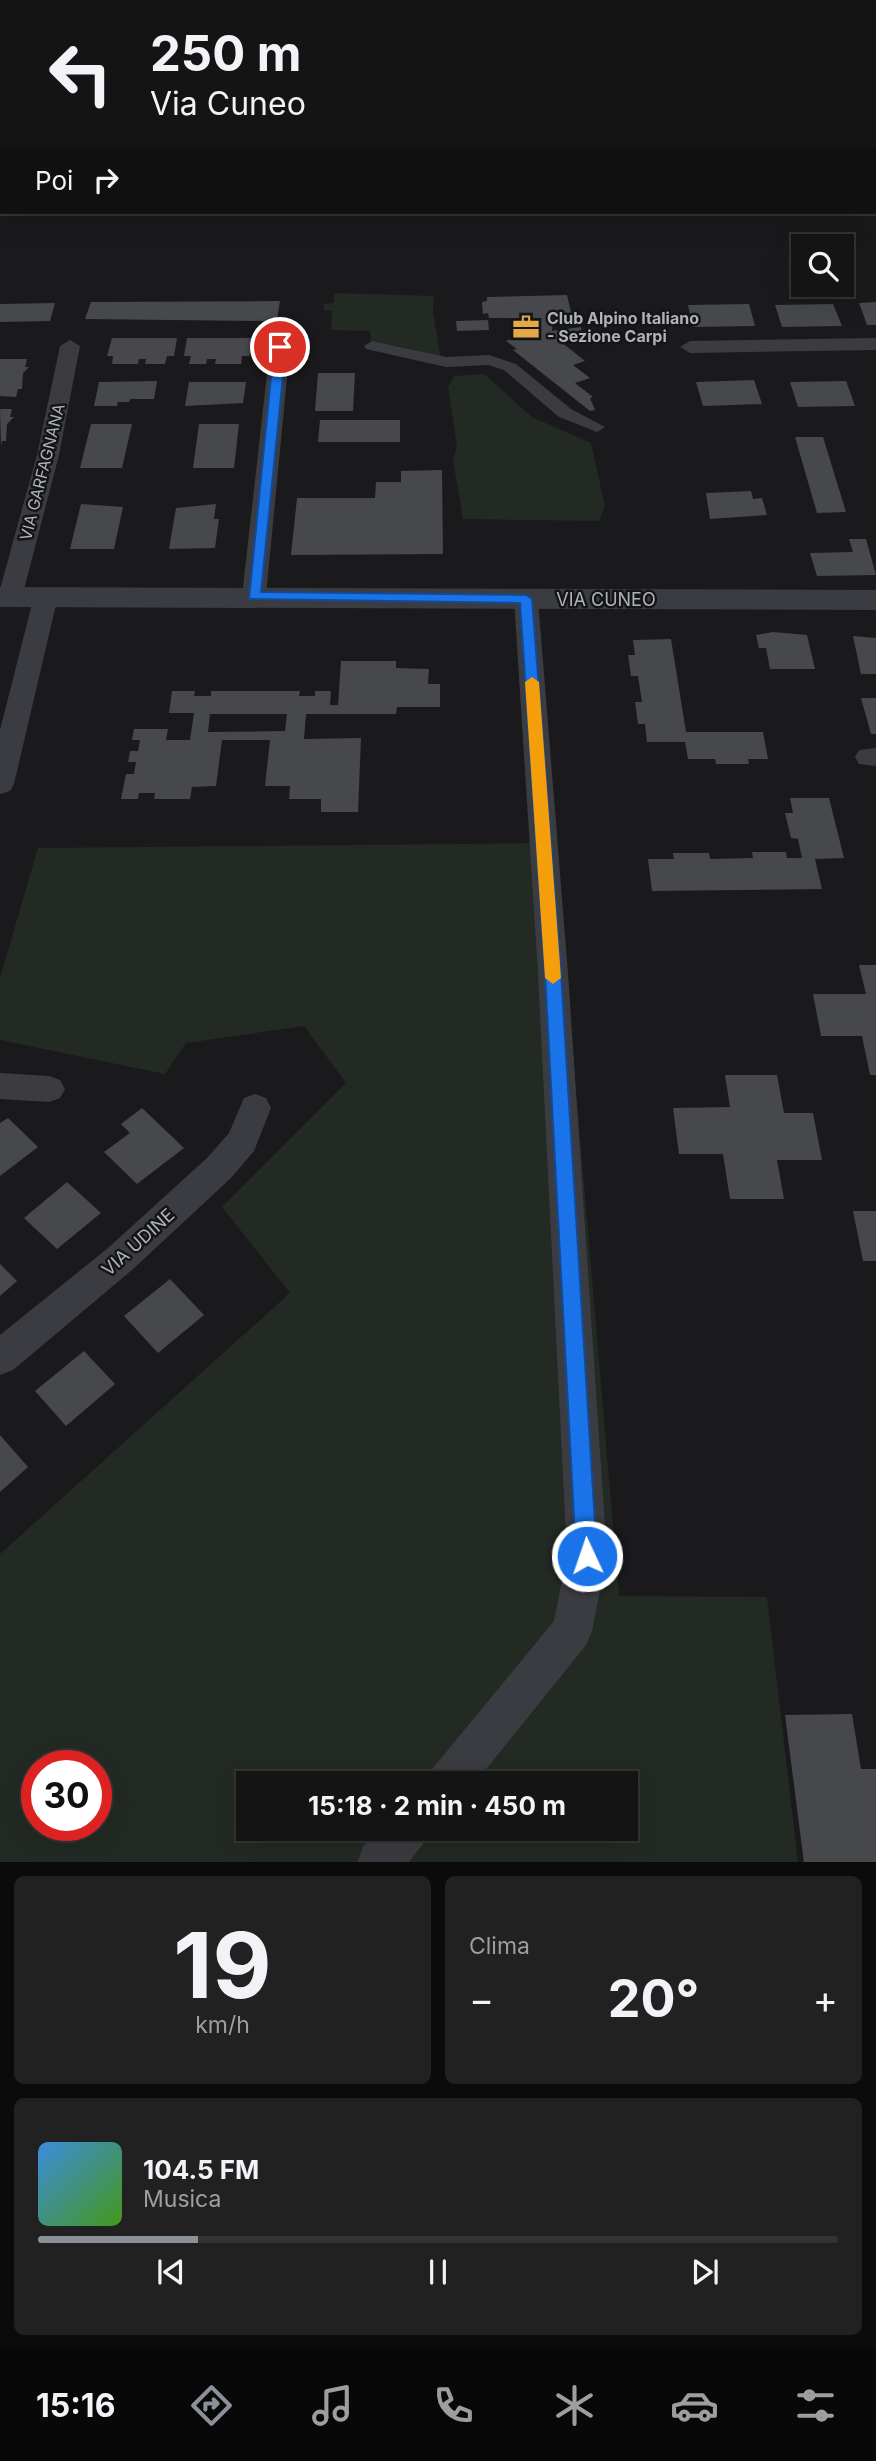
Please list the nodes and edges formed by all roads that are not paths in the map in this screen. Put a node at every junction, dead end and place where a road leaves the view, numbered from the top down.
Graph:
1 (876, 344) edge
2 (71, 346) dead end
3 (372, 346) dead end
4 (280, 347) dead end
5 (690, 347) dead end
6 (597, 427) dead end
7 (46, 596) junction
8 (254, 596) junction
9 (5, 597) edge
10 (526, 599) junction
11 (876, 600) edge
12 (0, 783) edge
13 (0, 1086) edge
14 (49, 1089) dead end
15 (255, 1108) dead end
16 (0, 1358) edge
17 (458, 1771) edge
18 (398, 1841) edge
19 (380, 1862) edge

1 - 5 street
2 - 9 street, VIA GARFAGNANA
3 - 6 street
4 - 8 street
7 - 8 street, VIA CUNEO
7 - 9 street, VIA CUNEO
7 - 12 street
8 - 10 street, VIA CUNEO
10 - 11 street, VIA CUNEO
10 - 17 street
13 - 14 street
15 - 16 street, VIA UDINE
18 - 19 street

